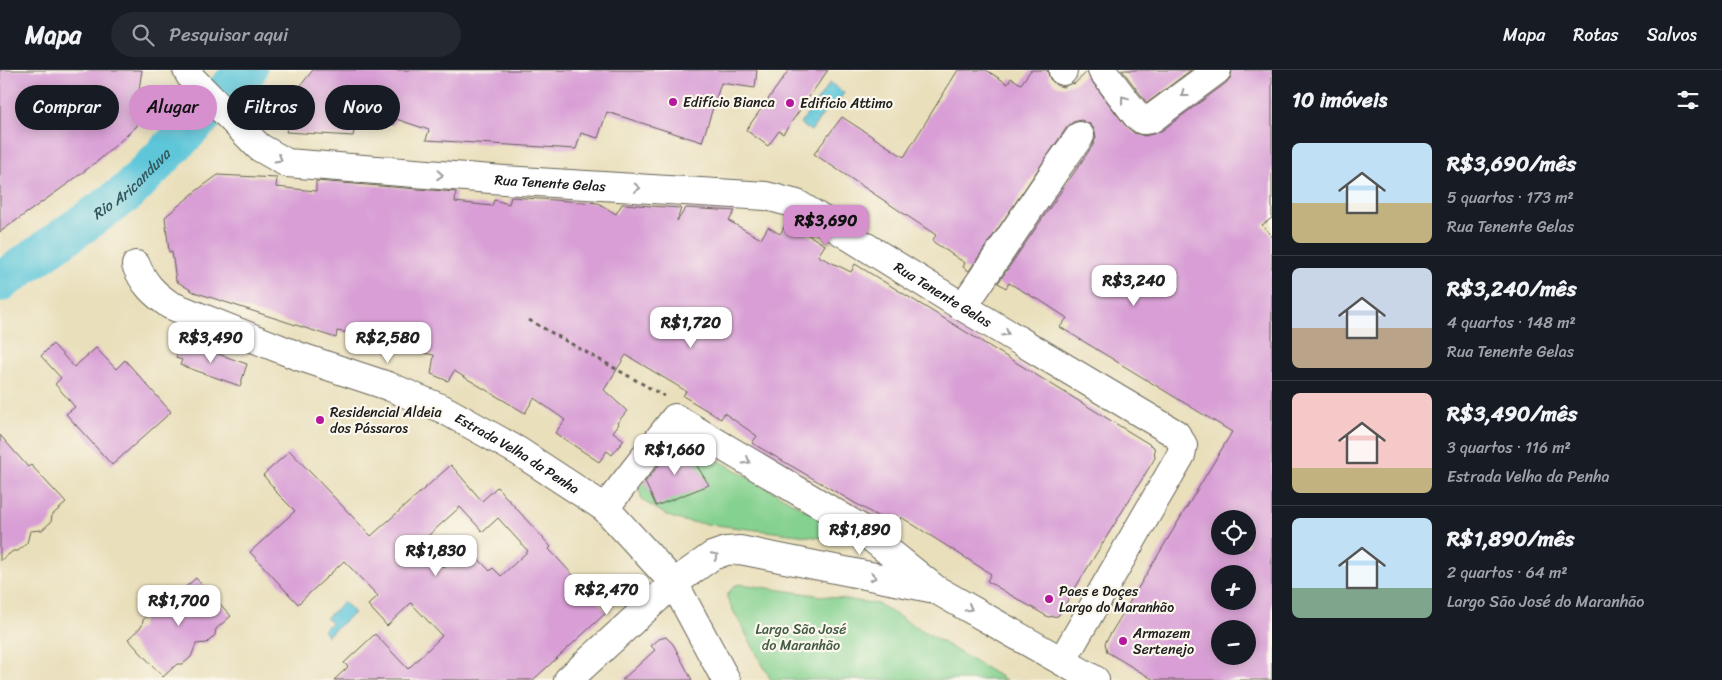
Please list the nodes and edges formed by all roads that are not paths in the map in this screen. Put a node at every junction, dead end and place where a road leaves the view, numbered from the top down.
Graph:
1 (1102, 70) edge
2 (1217, 70) edge
3 (189, 74) edge
4 (1080, 136) dead end
5 (136, 265) dead end
6 (963, 308) junction
7 (605, 508) junction
8 (674, 583) junction
9 (935, 589) junction
10 (1062, 661) junction
11 (568, 680) edge
12 (726, 680) edge
13 (1095, 680) edge

2 -> 1 street
3 -> 6 street, Rua Tenente Gelas
4 - 6 street
5 - 7 street, Estrada Velha da Penha
6 -> 10 street, Rua Tenente Gelas
7 - 8 street
7 -> 9 street
8 -> 9 street
8 - 11 street
8 - 12 street
9 -> 10 street
10 - 13 street

